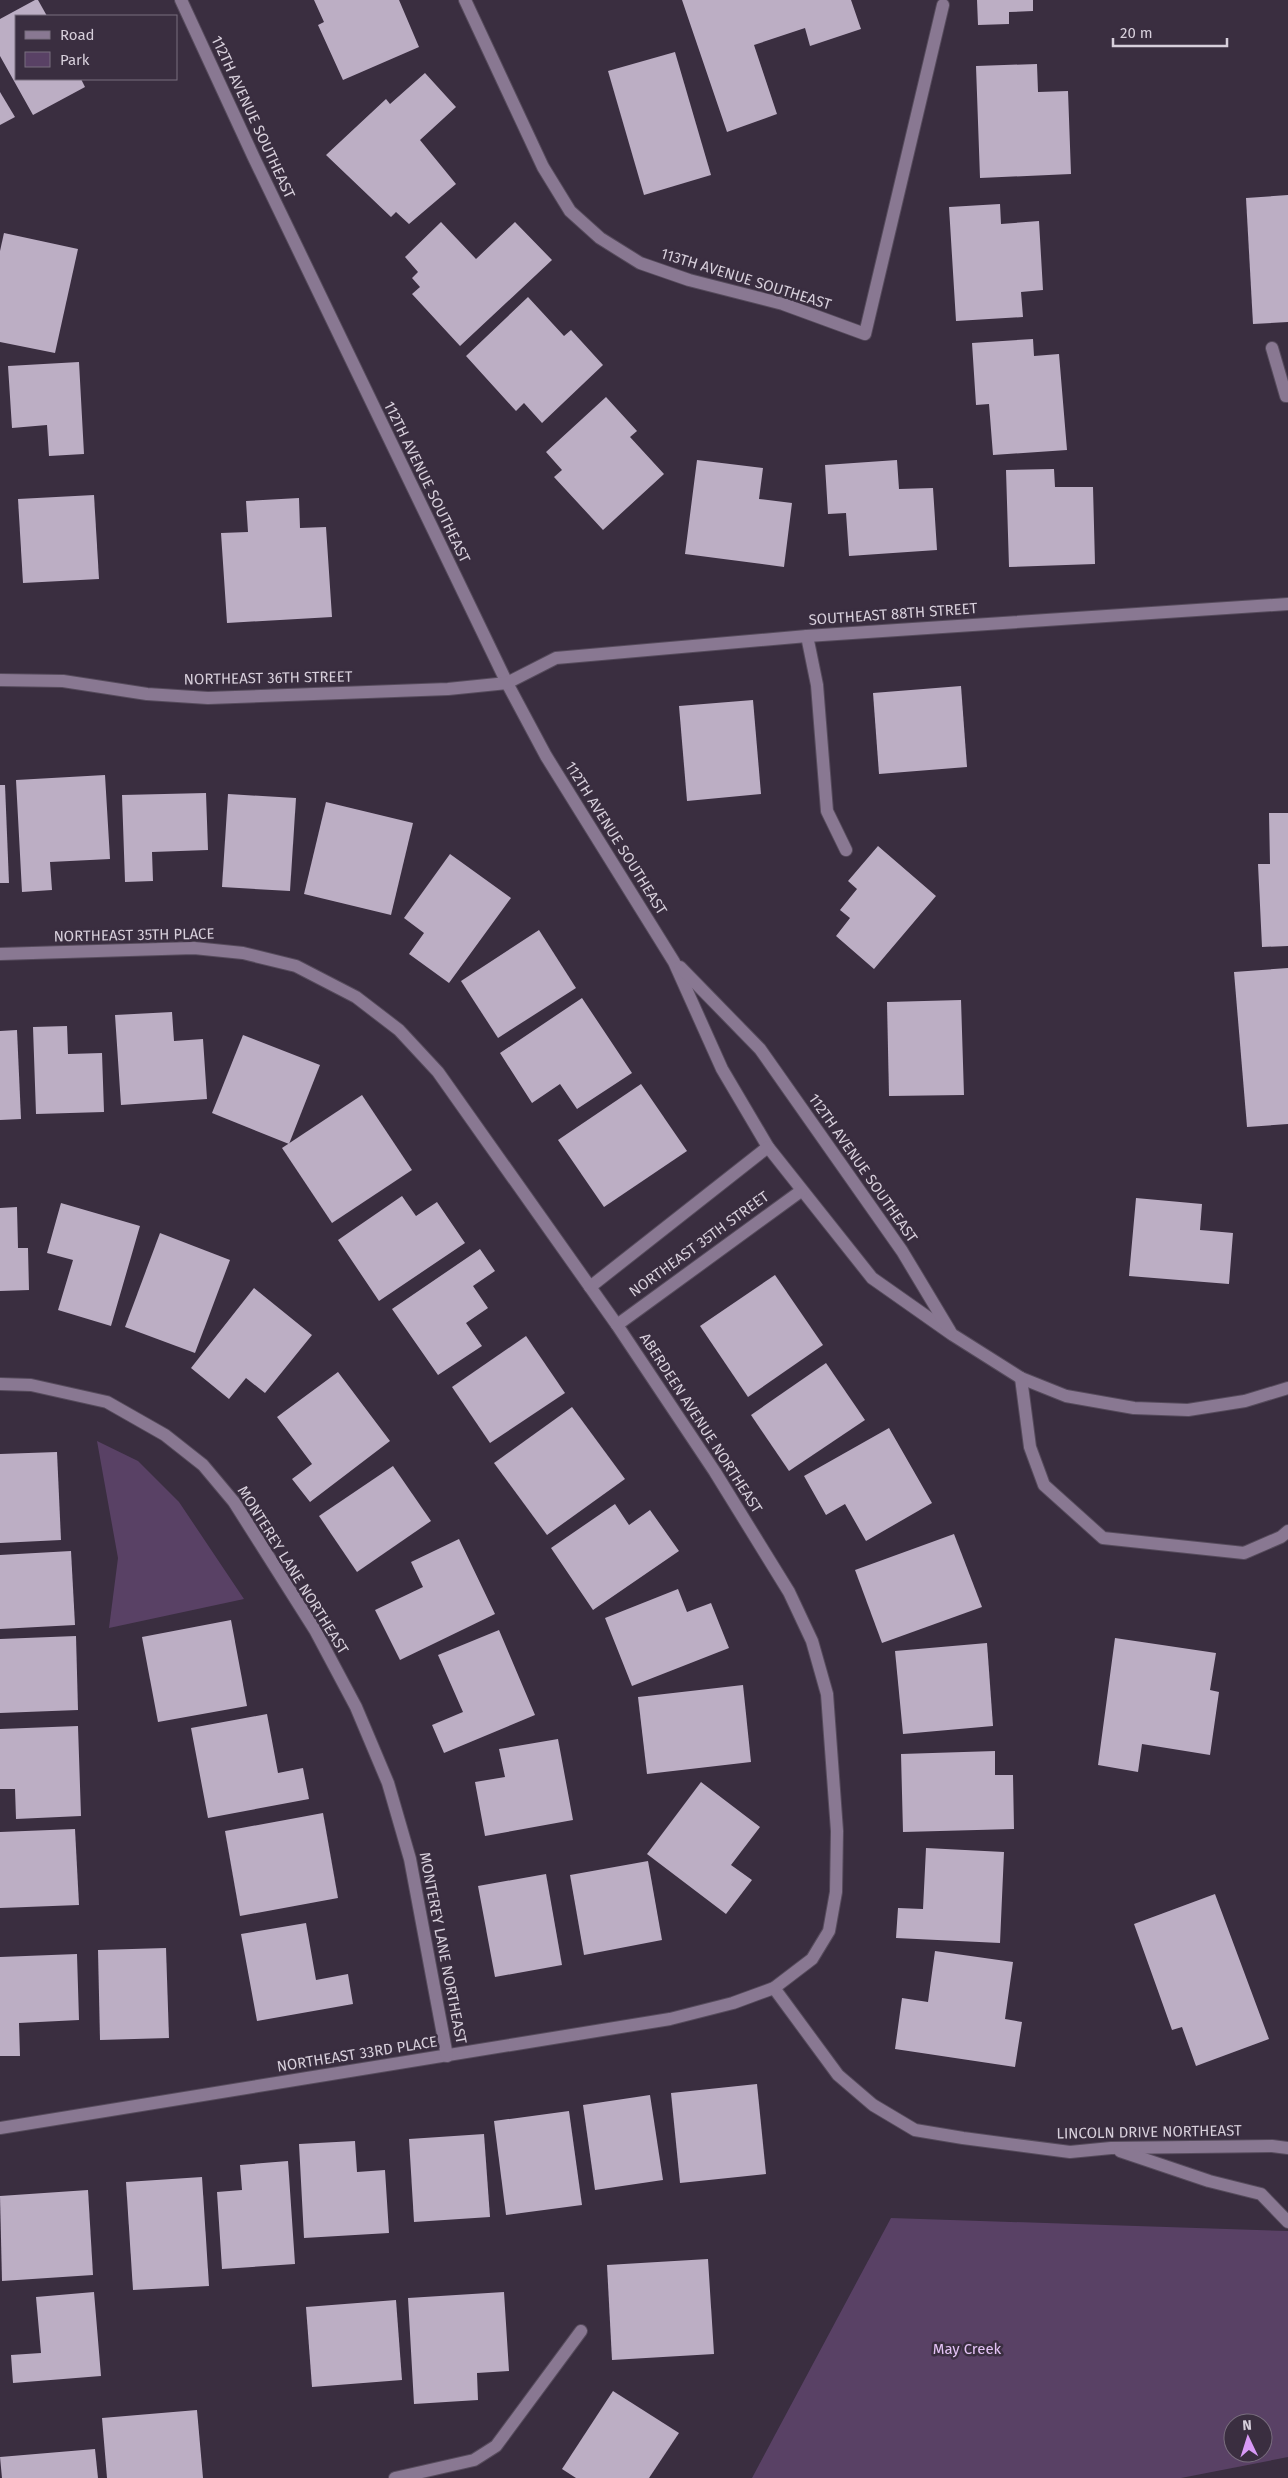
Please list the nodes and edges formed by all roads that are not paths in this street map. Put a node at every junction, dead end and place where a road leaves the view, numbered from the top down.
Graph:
1 (181, 0) edge
2 (465, 0) edge
3 (943, 5) dead end
4 (1272, 348) dead end
5 (1288, 396) edge
6 (1288, 604) edge
7 (807, 636) junction
8 (0, 680) edge
9 (507, 683) junction
10 (846, 850) dead end
11 (0, 954) edge
12 (674, 962) junction
13 (296, 966) joint
14 (768, 1147) junction
15 (801, 1190) junction
16 (590, 1287) junction
17 (617, 1325) junction
18 (953, 1335) junction
19 (1021, 1378) junction
20 (0, 1384) edge
21 (1288, 1388) edge
22 (1288, 1531) edge
23 (774, 1988) junction
24 (447, 2056) junction
25 (0, 2128) edge
26 (1111, 2148) junction
27 (1288, 2148) edge
28 (1288, 2222) edge
29 (581, 2332) dead end
30 (395, 2478) edge

1 - 9 street, 112TH AVENUE SOUTHEAST
2 - 3 street, 113TH AVENUE SOUTHEAST
4 - 5 street
6 - 7 street, SOUTHEAST 88TH STREET
7 - 9 street, SOUTHEAST 88TH STREET
7 - 10 street
8 - 9 street, NORTHEAST 36TH STREET
9 - 12 street, 112TH AVENUE SOUTHEAST
11 - 13 street, NORTHEAST 35TH PLACE
12 - 14 street, 112TH AVENUE SOUTHEAST
12 - 18 street, 112TH AVENUE SOUTHEAST
13 - 16 street, ABERDEEN AVENUE NORTHEAST
14 - 15 street, 112TH AVENUE SOUTHEAST
14 - 16 street, NORTHEAST 35TH STREET
15 - 17 street, NORTHEAST 35TH STREET
15 - 18 street, 112TH AVENUE SOUTHEAST
16 - 17 street, ABERDEEN AVENUE NORTHEAST
17 - 23 street, ABERDEEN AVENUE NORTHEAST
18 - 19 street, 112TH AVENUE SOUTHEAST
19 - 21 street, 112TH AVENUE SOUTHEAST
19 - 22 street
20 - 24 street, MONTEREY LANE NORTHEAST
23 - 24 street, NORTHEAST 33RD PLACE
23 - 26 street, LINCOLN DRIVE NORTHEAST
24 - 25 street, NORTHEAST 33RD PLACE
26 - 27 street, LINCOLN DRIVE NORTHEAST
26 - 28 street
29 - 30 street

